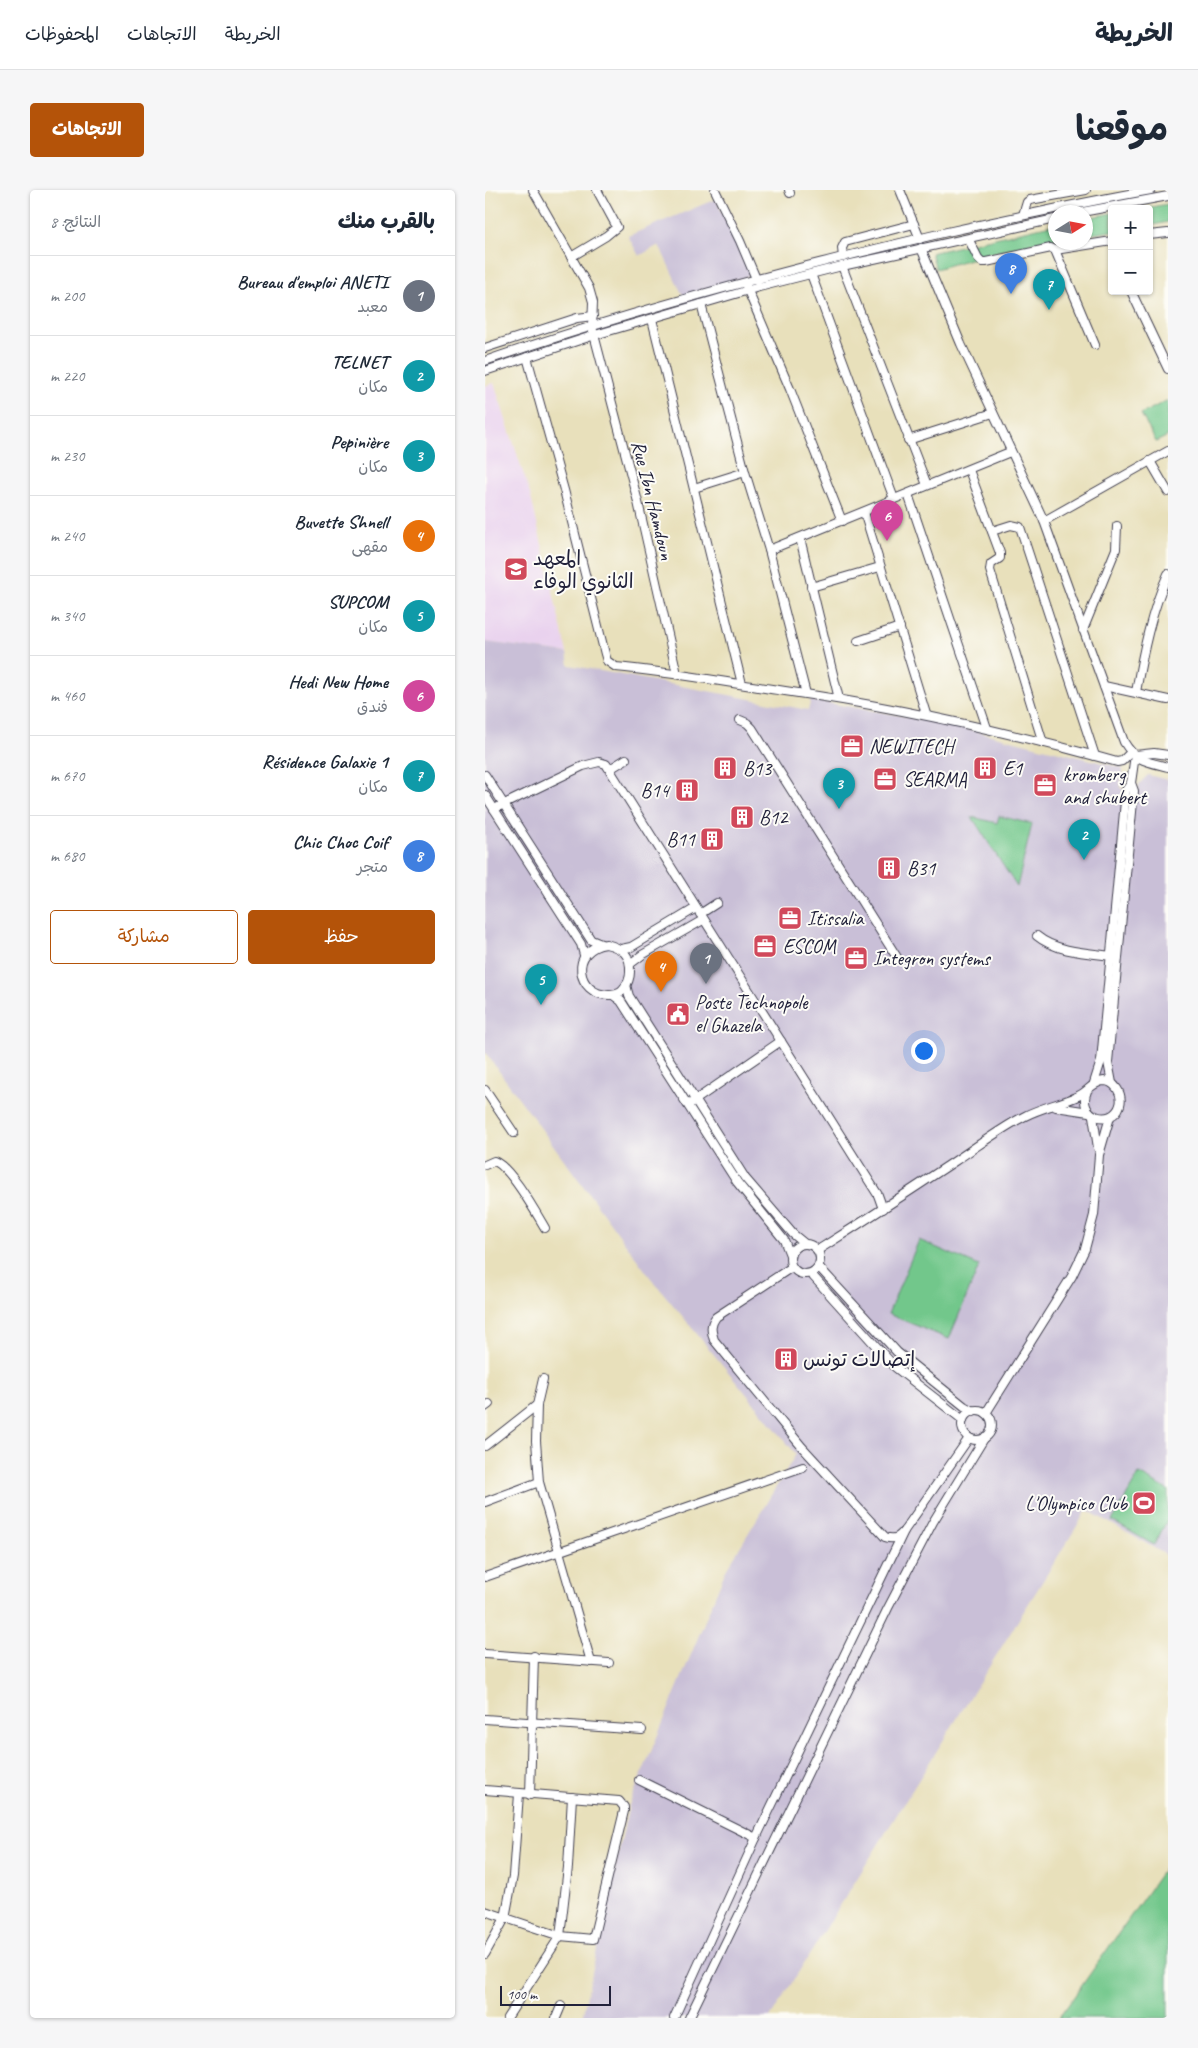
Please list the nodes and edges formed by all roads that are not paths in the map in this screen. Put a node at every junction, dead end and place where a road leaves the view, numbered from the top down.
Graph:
1 (533, 190) edge
2 (597, 190) edge
3 (715, 190) edge
4 (900, 190) edge
5 (1086, 190) edge
6 (1151, 190) edge
7 (1168, 196) edge
8 (1093, 210) edge
9 (1023, 215) junction
10 (1048, 220) edge
11 (914, 224) junction
12 (1166, 234) edge
13 (1153, 235) edge
14 (920, 238) junction
15 (1108, 241) edge
16 (970, 242) dead end
17 (1168, 243) edge
18 (1093, 244) edge
19 (893, 245) junction
20 (921, 248) junction
21 (1048, 249) edge
22 (1055, 250) edge
23 (895, 254) junction
24 (843, 256) junction
25 (571, 257) junction
26 (842, 266) junction
27 (811, 274) junction
28 (755, 278) junction
29 (745, 282) junction
30 (759, 287) junction
31 (748, 290) junction
32 (1133, 295) edge
33 (701, 304) junction
34 (593, 316) junction
35 (652, 319) junction
36 (592, 327) junction
37 (595, 335) junction
38 (1095, 345) dead end
39 (485, 348) edge
40 (527, 357) junction
41 (485, 361) edge
42 (1168, 369) edge
43 (485, 371) edge
44 (993, 413) junction
45 (908, 440) junction
46 (1168, 451) edge
47 (1010, 452) junction
48 (1151, 461) junction
49 (969, 470) junction
50 (745, 472) junction
51 (927, 485) junction
52 (694, 488) junction
53 (1168, 492) edge
54 (908, 494) junction
55 (894, 499) junction
56 (864, 512) junction
57 (842, 521) junction
58 (1044, 521) junction
59 (1117, 526) dead end
60 (992, 531) junction
61 (799, 538) junction
62 (769, 550) junction
63 (881, 566) junction
64 (1168, 574) edge
65 (811, 587) junction
66 (900, 627) junction
67 (1083, 630) junction
68 (858, 641) dead end
69 (677, 674) junction
70 (742, 684) junction
71 (1104, 686) junction
72 (1136, 692) junction
73 (806, 694) junction
74 (839, 699) junction
75 (1168, 700) edge
76 (926, 714) junction
77 (740, 720) dead end
78 (987, 728) junction
79 (1043, 743) junction
80 (1133, 754) junction
81 (1168, 755) edge
82 (1095, 756) junction
83 (626, 759) dead end
84 (1168, 767) edge
85 (610, 769) junction
86 (485, 774) edge
87 (485, 795) edge
88 (504, 803) junction
89 (494, 809) junction
90 (717, 903) dead end
91 (699, 914) junction
92 (1037, 936) dead end
93 (601, 944) junction
94 (621, 949) junction
95 (584, 956) junction
96 (1114, 956) junction
97 (898, 959) dead end
98 (631, 964) junction
99 (626, 985) junction
100 (613, 995) junction
101 (781, 1041) junction
102 (1112, 1082) junction
103 (1094, 1083) junction
104 (485, 1090) edge
105 (1087, 1092) junction
106 (695, 1101) junction
107 (687, 1106) junction
108 (1051, 1107) junction
109 (1091, 1114) junction
110 (1110, 1117) junction
111 (514, 1133) dead end
112 (1099, 1155) junction
113 (485, 1165) edge
114 (883, 1209) junction
115 (545, 1228) dead end
116 (804, 1244) junction
117 (818, 1250) junction
118 (790, 1255) junction
119 (819, 1266) junction
120 (792, 1267) junction
121 (811, 1274) junction
122 (543, 1379) dead end
123 (537, 1405) junction
124 (973, 1411) junction
125 (986, 1413) junction
126 (963, 1420) junction
127 (985, 1437) junction
128 (969, 1438) junction
129 (485, 1446) edge
130 (803, 1467) dead end
131 (539, 1482) junction
132 (485, 1502) edge
133 (904, 1532) junction
134 (559, 1552) junction
135 (485, 1577) edge
136 (485, 1654) edge
137 (534, 1656) junction
138 (591, 1662) junction
139 (609, 1662) dead end
140 (485, 1719) edge
141 (533, 1722) junction
142 (642, 1730) dead end
143 (639, 1780) dead end
144 (485, 1790) edge
145 (519, 1794) junction
146 (530, 1795) junction
147 (572, 1797) junction
148 (756, 1838) junction
149 (485, 1911) edge
150 (505, 1918) junction
151 (560, 1936) junction
152 (485, 1954) edge
153 (561, 2006) dead end
154 (507, 2018) edge
155 (556, 2018) edge
156 (674, 2018) edge
157 (689, 2018) edge

1 - 25 street
2 - 25 street
3 - 28 street
4 - 11 street
5 - 9 street
6 - 9 street
7 - 8 street
9 - 14 street
10 - 20 street
11 - 14 street
11 - 24 street
12 - 13 street
12 - 17 street
14 - 19 street
15 - 18 street
16 - 21 street
19 - 23 street
19 - 24 street
20 - 23 street
20 - 44 street
22 - 38 street
23 - 26 street
24 - 28 street
25 - 34 street
26 - 27 street
26 - 45 street
27 - 30 street
27 - 55 street
28 - 29 street
28 - 30 street
29 - 31 street
29 - 36 street
30 - 31 street
31 - 33 street
31 - 57 street
32 - 42 street
33 - 35 street
33 - 50 street
34 - 36 street
34 - 39 street
35 - 37 street
35 - 52 street
36 - 37 street, Rue Ibn Hamdoun
36 - 41 street
37 - 40 street
37 - 69 street, Rue Ibn Hamdoun
40 - 43 street
40 - 69 street
44 - 45 street
44 - 47 street
45 - 51 street
46 - 48 street
47 - 49 street
47 - 58 street
48 - 53 street
48 - 58 street
49 - 51 street
49 - 60 street
50 - 52 street
50 - 62 street
51 - 54 street
52 - 70 street
54 - 55 street
54 - 78 street
55 - 56 street
56 - 57 street
56 - 63 street
57 - 61 street
58 - 67 street
59 - 67 street
60 - 79 street
60 - 82 street
61 - 62 street
61 - 65 street
62 - 73 street
63 - 65 street
63 - 66 street
64 - 72 street
65 - 74 street
66 - 68 street
66 - 76 street
67 - 71 street
69 - 70 street
70 - 73 street
71 - 72 street
71 - 80 street
72 - 75 street
73 - 74 street
74 - 76 street
76 - 78 street
77 - 97 street
78 - 79 street
79 - 82 street
80 - 81 street
80 - 82 street
80 - 84 street
80 - 96 street
83 - 85 street
85 - 88 street
85 - 91 street
86 - 88 street
87 - 89 street
88 - 89 street
88 - 93 street
89 - 95 street
90 - 91 street
91 - 94 street
91 - 98 street
91 - 101 street
92 - 96 street
93 - 94 street
93 - 95 street
94 - 98 street
95 - 100 street
96 - 102 street
96 - 103 street
98 - 99 street
99 - 100 street
99 - 106 street
100 - 107 street
101 - 106 street
101 - 114 street
102 - 103 street
102 - 110 street
103 - 105 street
104 - 111 street
105 - 108 street
105 - 109 street
106 - 107 street
106 - 116 street
107 - 118 street
108 - 109 street
108 - 114 street
109 - 110 street
109 - 112 street
110 - 112 street
112 - 125 street
113 - 115 street
114 - 117 street
116 - 117 street
116 - 118 street
117 - 119 street
118 - 120 street
119 - 121 street
119 - 124 street
120 - 121 street
120 - 133 street
121 - 126 street
122 - 123 street
123 - 129 street
123 - 131 street
124 - 125 street
124 - 126 street
125 - 127 street
126 - 128 street
127 - 128 street
127 - 157 street
128 - 133 street
130 - 134 street
131 - 132 street
131 - 134 street
133 - 148 street
134 - 135 street
134 - 138 street
136 - 137 street
137 - 138 street
137 - 141 street
138 - 139 street
140 - 141 street
141 - 142 street
141 - 146 street
143 - 148 street
144 - 145 street
145 - 146 street
145 - 150 street
146 - 147 street
147 - 151 street
147 - 151 street
148 - 156 street
149 - 150 street
150 - 151 street
150 - 152 street
151 - 154 street
153 - 155 street

